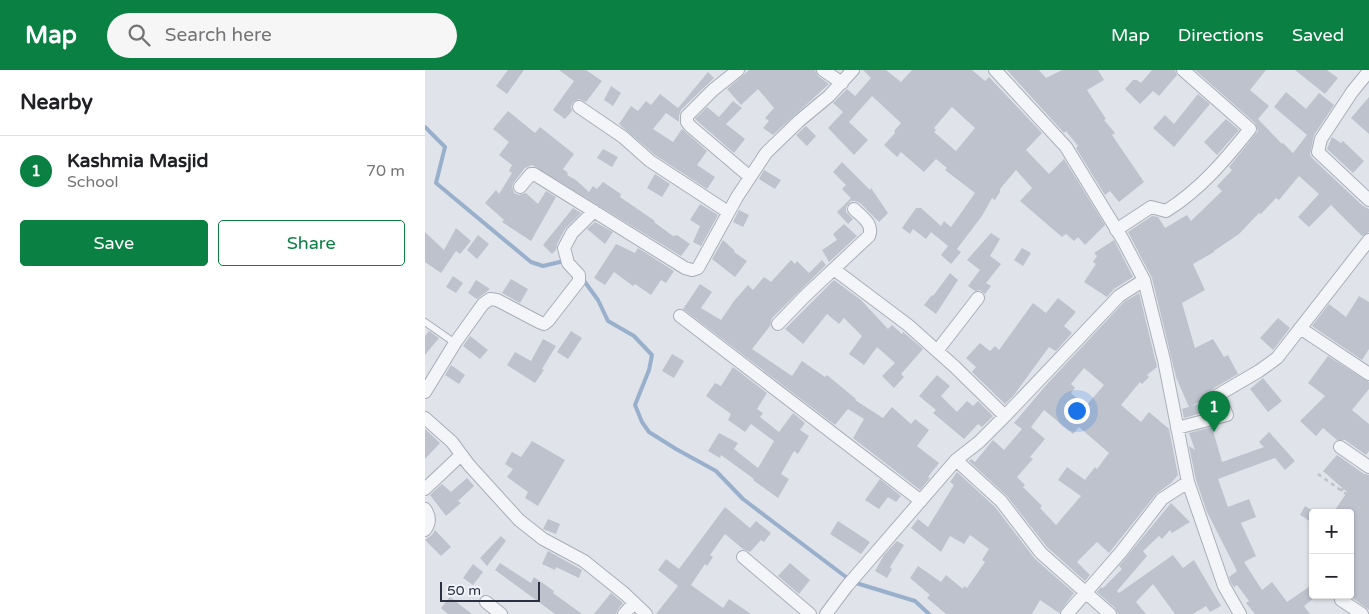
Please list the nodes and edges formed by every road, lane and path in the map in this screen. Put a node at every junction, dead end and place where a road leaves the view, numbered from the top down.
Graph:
1 (739, 70) edge
2 (823, 70) edge
3 (853, 70) edge
4 (995, 70) edge
5 (1183, 70) edge
6 (1369, 71) edge
7 (842, 83) junction
8 (579, 107) dead end
9 (750, 178) junction
10 (520, 187) dead end
11 (1369, 200) edge
12 (854, 209) dead end
13 (594, 211) junction
14 (729, 212) junction
15 (1116, 230) junction
16 (1369, 240) edge
17 (835, 270) junction
18 (1144, 280) junction
19 (978, 298) dead end
20 (679, 316) dead end
21 (425, 322) edge
22 (778, 324) dead end
23 (1300, 328) junction
24 (455, 343) junction
25 (937, 351) junction
26 (1369, 374) edge
27 (425, 392) edge
28 (1005, 416) junction
29 (425, 418) edge
30 (1177, 428) junction
31 (1340, 447) dead end
32 (461, 455) junction
33 (956, 460) junction
34 (1366, 465) edge
35 (1317, 474) dead end
36 (1188, 482) junction
37 (425, 489) edge
38 (1341, 491) junction
39 (921, 501) junction
40 (425, 509) edge
41 (1369, 510) edge
42 (425, 530) edge
43 (743, 557) dead end
44 (1085, 593) junction
45 (1341, 600) dead end
46 (486, 602) dead end
47 (633, 603) junction
48 (501, 614) edge
49 (624, 614) edge
50 (646, 614) edge
51 (810, 614) edge
52 (826, 614) edge
53 (1067, 614) edge
54 (1110, 614) edge
55 (1240, 614) edge
56 (1362, 614) edge

1 - 9 street
2 - 7 street
3 - 7 street
4 - 15 street
5 - 15 street
6 - 11 street
7 - 9 street
8 - 14 street
9 - 14 street
10 - 13 street
12 - 17 street
13 - 14 street
13 - 24 street
15 - 18 street
16 - 23 street
17 - 22 street
17 - 25 street
18 - 28 street
18 - 30 street
19 - 25 street
20 - 39 street
21 - 24 lane
23 - 26 street
23 - 30 street
24 - 27 street
25 - 28 street
28 - 33 street
29 - 32 street
30 - 36 street
31 - 34 street
32 - 37 street
32 - 47 street
33 - 39 street
33 - 44 street
34 - 38 path
35 - 38 path
36 - 44 street
36 - 55 street
38 - 41 path
39 - 52 street
40 - 42 street
43 - 51 street
44 - 53 street
44 - 54 street
45 - 56 street
46 - 48 street
47 - 49 street
47 - 50 street

